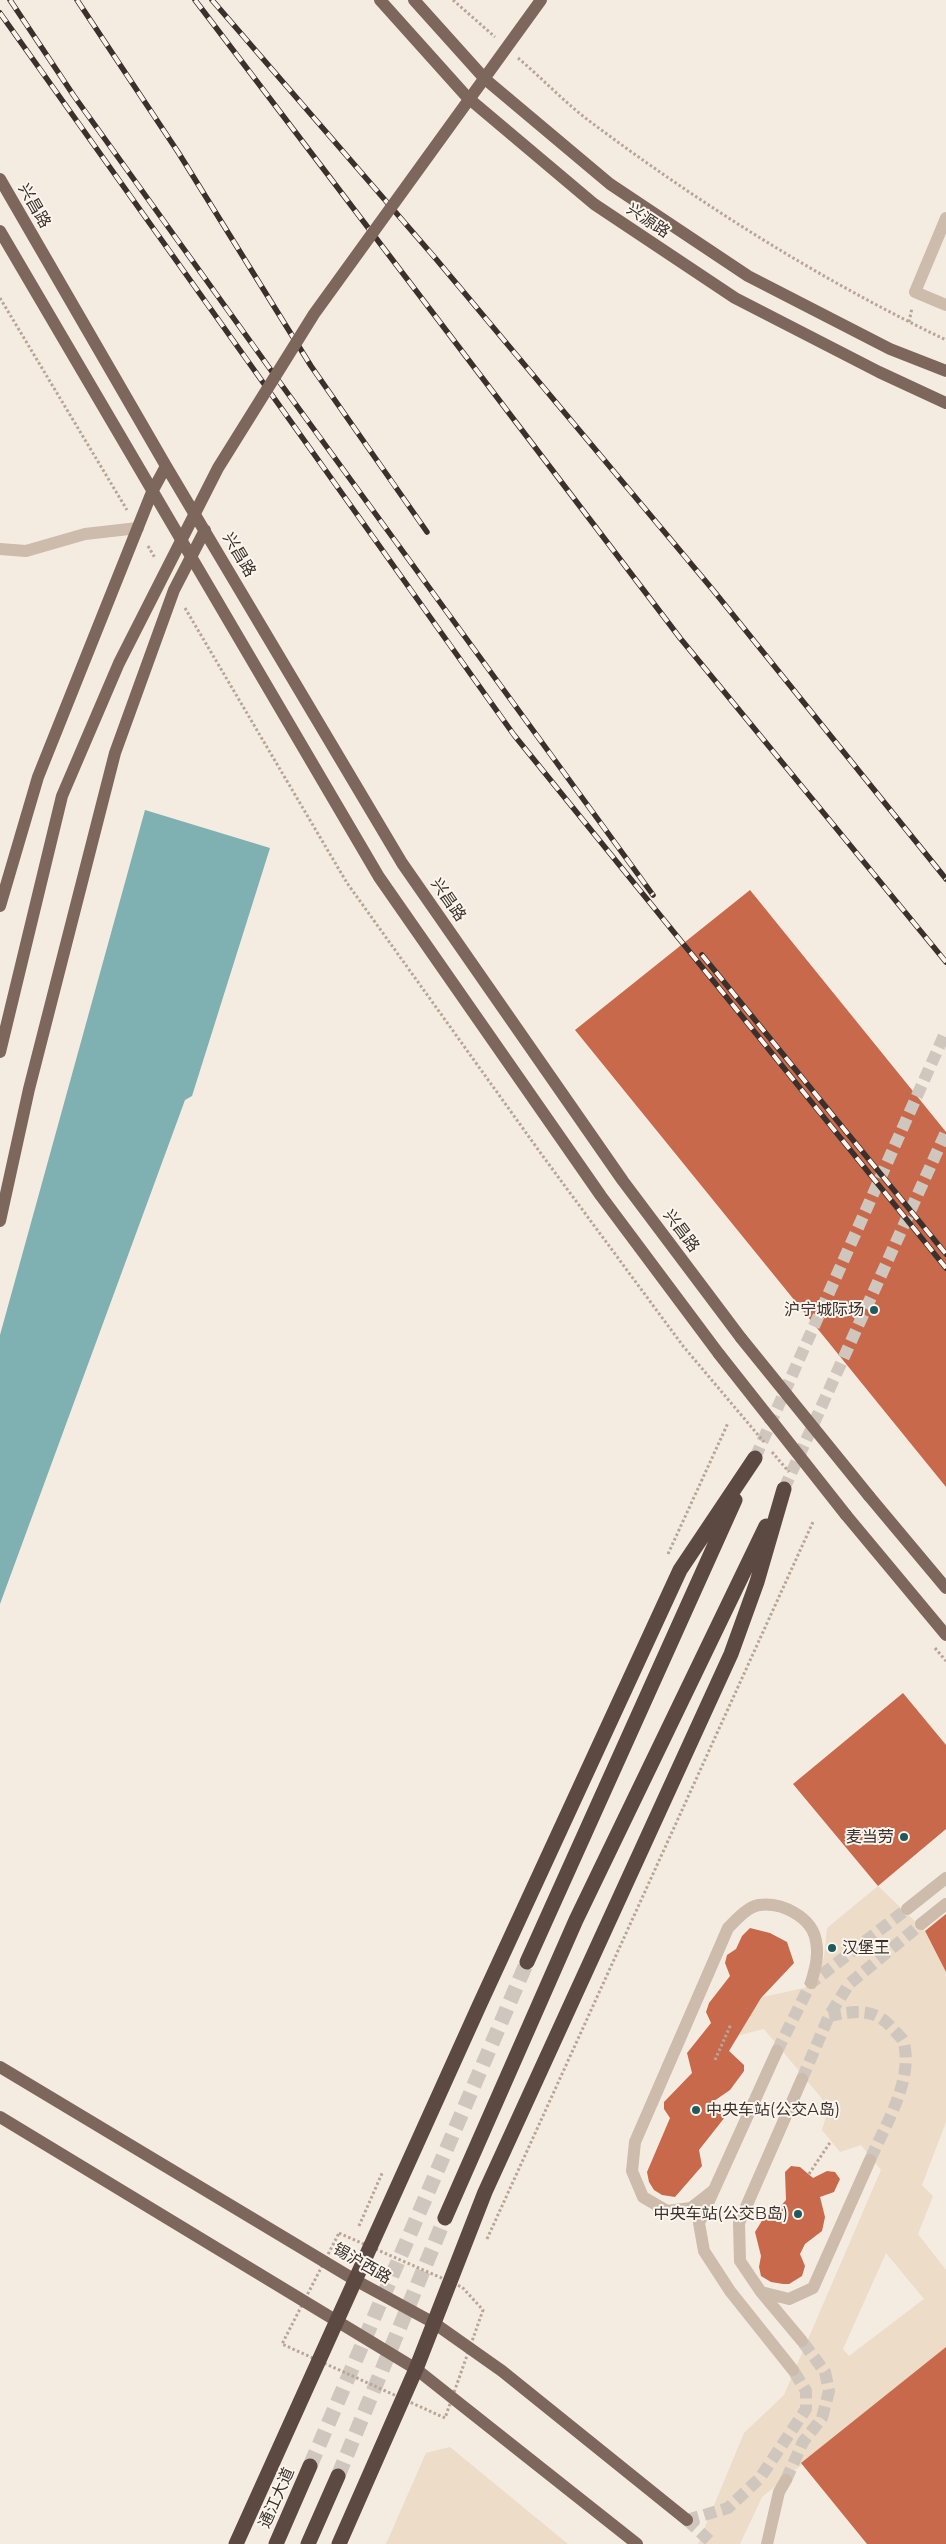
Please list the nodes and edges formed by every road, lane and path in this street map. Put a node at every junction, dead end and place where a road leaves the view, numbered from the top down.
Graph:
1 (380, 0) edge
2 (414, 0) edge
3 (454, 0) edge
4 (541, 0) edge
5 (497, 38) dead end
6 (511, 51) dead end
7 (0, 179) edge
8 (946, 218) edge
9 (0, 231) edge
10 (946, 305) edge
11 (946, 340) edge
12 (946, 371) edge
13 (946, 403) edge
14 (166, 466) junction
15 (152, 492) junction
16 (138, 528) junction
17 (205, 530) junction
18 (0, 550) edge
19 (191, 558) junction
20 (0, 906) edge
21 (0, 1052) edge
22 (0, 1220) edge
23 (813, 1522) dead end
24 (946, 1588) edge
25 (946, 1635) edge
26 (946, 1878) edge
27 (946, 1904) edge
28 (907, 1909) tunnel mouth
29 (921, 1924) tunnel mouth
30 (527, 1962) tunnel mouth
31 (811, 1983) dead end
32 (731, 2024) dead end
33 (777, 2051) tunnel mouth
34 (714, 2060) dead end
35 (0, 2067) edge
36 (802, 2079) tunnel mouth
37 (0, 2117) edge
38 (831, 2140) dead end
39 (870, 2160) tunnel mouth
40 (809, 2174) dead end
41 (714, 2190) junction
42 (445, 2218) tunnel mouth
43 (487, 2240) dead end
44 (370, 2246) junction
45 (325, 2262) junction
46 (355, 2280) junction
47 (466, 2282) dead end
48 (456, 2288) junction
49 (761, 2292) junction
50 (305, 2300) junction
51 (337, 2319) junction
52 (434, 2324) junction
53 (802, 2341) tunnel mouth
54 (469, 2349) junction
55 (319, 2361) junction
56 (416, 2369) junction
57 (793, 2370) tunnel mouth
58 (452, 2397) junction
59 (403, 2399) junction
60 (310, 2466) tunnel mouth
61 (338, 2476) tunnel mouth
62 (786, 2480) tunnel mouth
63 (687, 2520) dead end
64 (236, 2544) edge
65 (276, 2544) edge
66 (308, 2544) edge
67 (338, 2544) edge
68 (637, 2544) edge
69 (767, 2544) edge

1 - 13 main road, 兴源路
2 - 12 main road, 兴源路
3 - 5 path
4 - 21 main road, bridge
6 - 11 path
7 - 14 main road, 兴昌路
8 - 10 street
9 - 15 main road
14 - 15 main road
14 - 17 main road, 兴昌路
15 - 16 main road
15 - 19 main road
16 - 18 street
16 - 20 main road
17 - 19 main road
17 - 24 main road, 兴昌路, bridge
19 - 22 main road
19 - 25 main road, bridge
23 - 43 path
26 - 28 street
27 - 29 street
30 - 44 highway
31 - 41 street
32 - 34 path
33 - 41 street
35 - 45 main road, 锡沪西路
36 - 49 street
37 - 50 main road
38 - 40 path
39 - 49 street
41 - 57 street
42 - 48 highway
44 - 45 path
44 - 46 highway
44 - 48 path
45 - 46 main road, 锡沪西路
45 - 50 path
46 - 51 highway
46 - 52 main road, 锡沪西路
47 - 48 path
48 - 52 highway
48 - 54 path
49 - 53 street
50 - 51 main road
50 - 55 path
51 - 55 highway
51 - 56 main road
52 - 54 main road, 锡沪西路
52 - 56 highway
54 - 58 path
54 - 63 main road, 锡沪西路
55 - 59 path
55 - 64 highway
56 - 58 main road
56 - 59 highway
58 - 59 path
58 - 68 main road
59 - 67 highway
60 - 65 highway, 通江大道
61 - 66 highway
62 - 69 street

